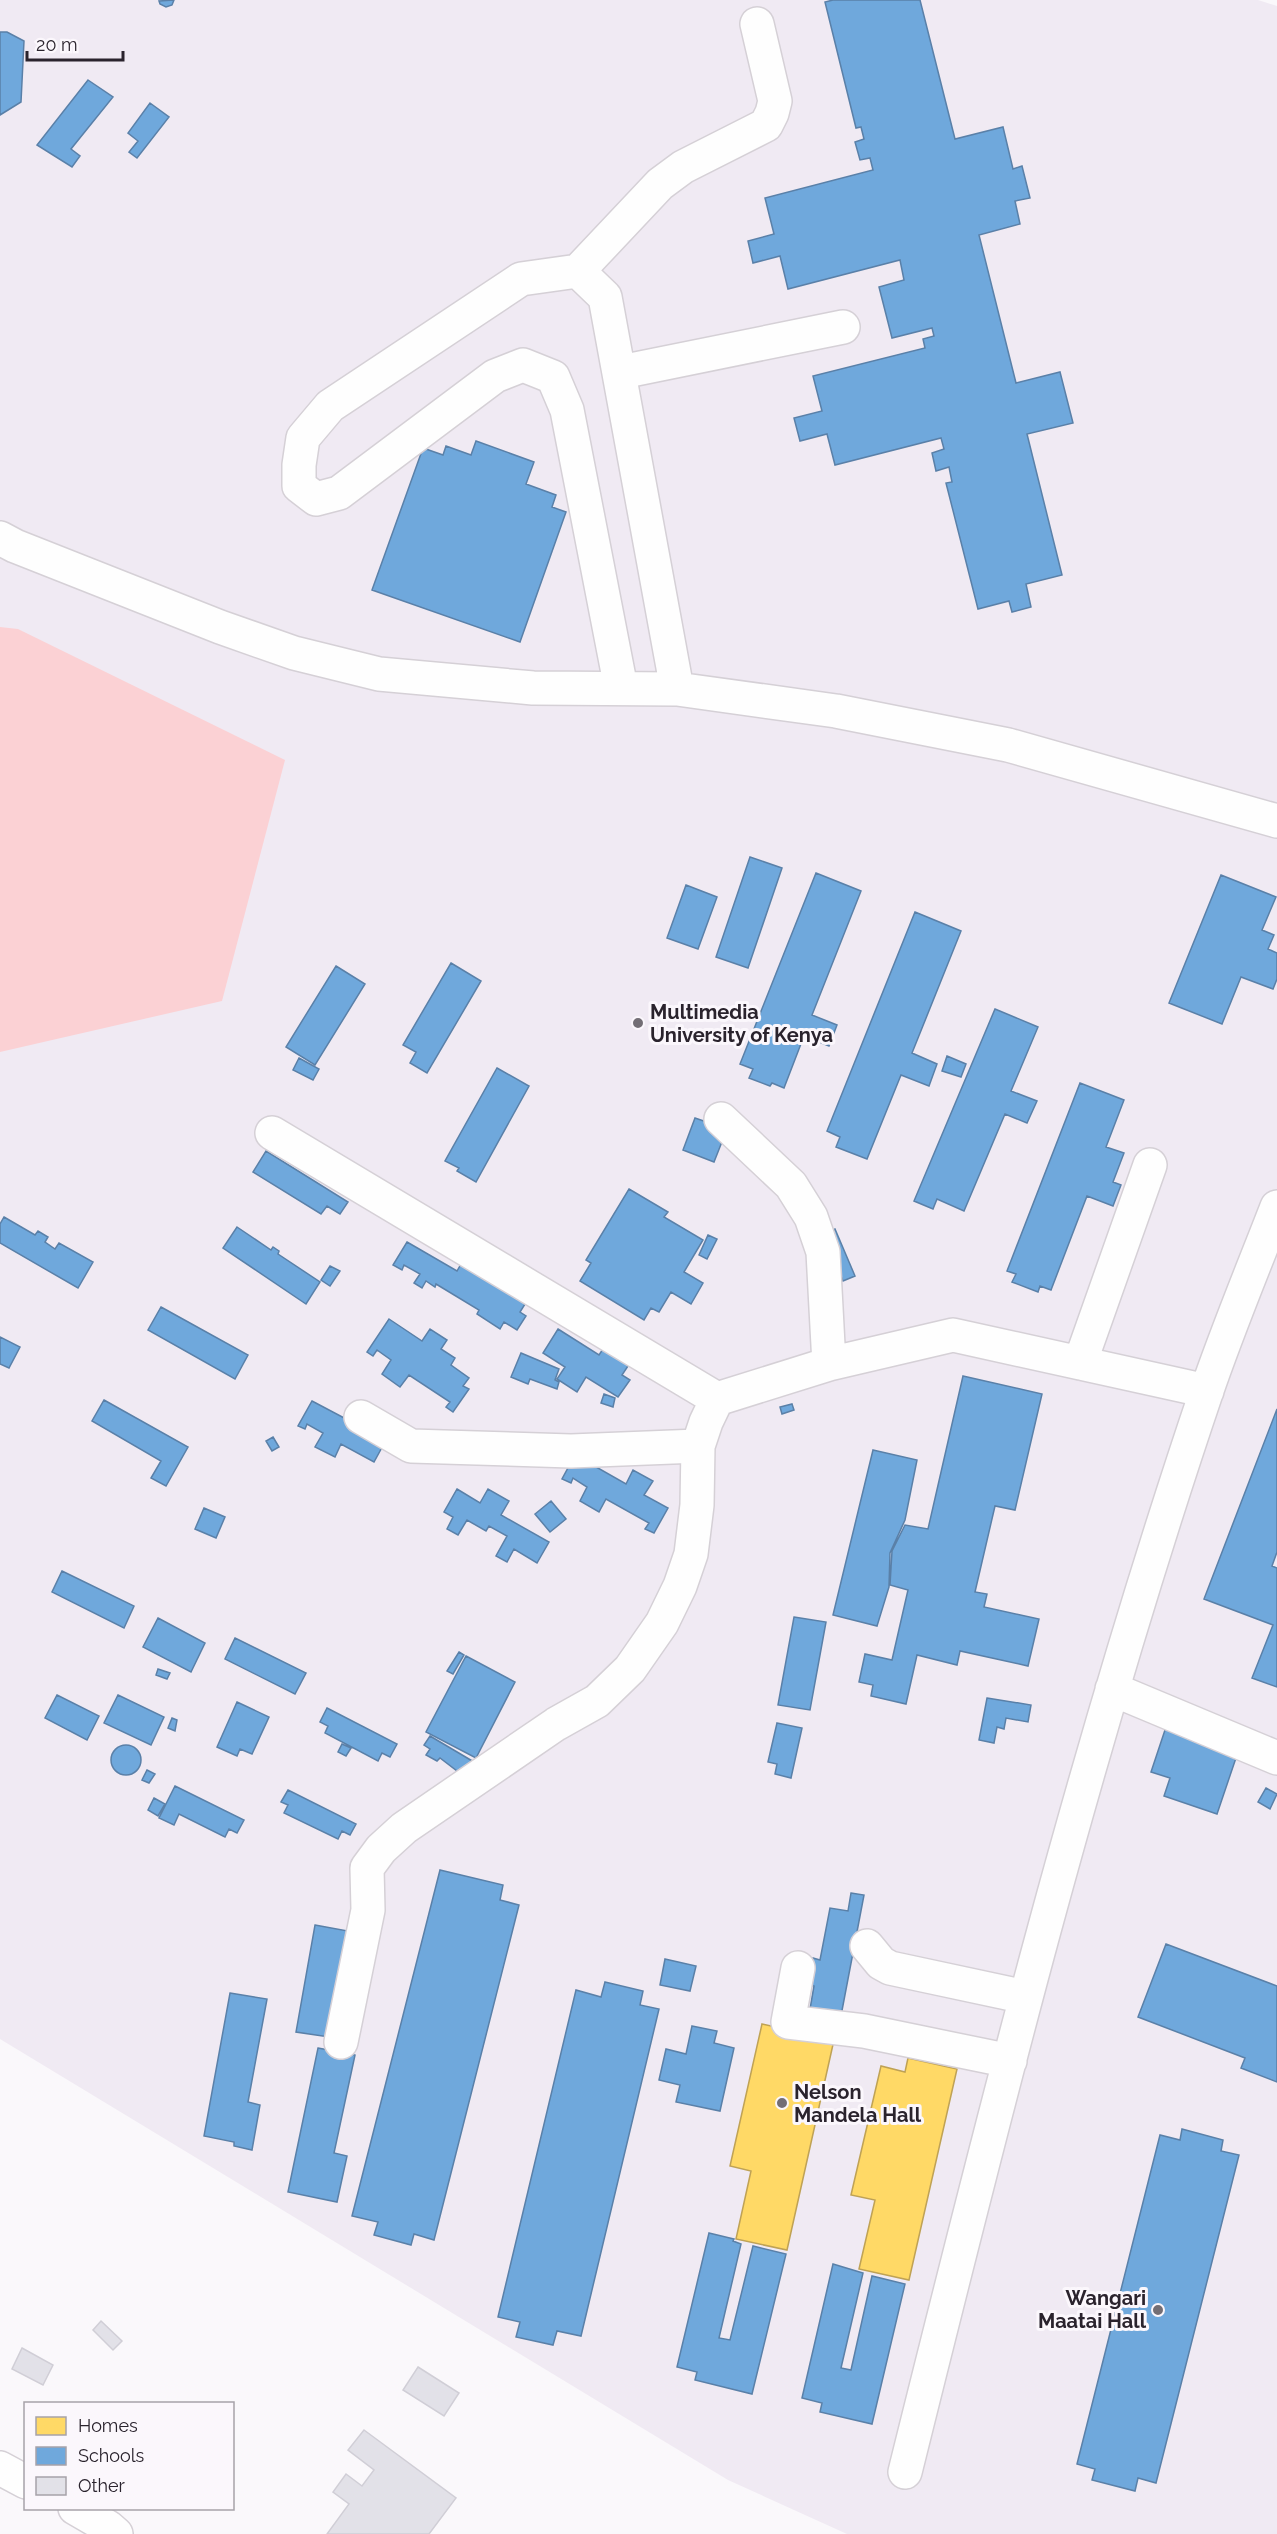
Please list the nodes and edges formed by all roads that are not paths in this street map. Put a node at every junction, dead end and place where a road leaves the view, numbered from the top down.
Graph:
1 (757, 24) dead end
2 (578, 271) junction
3 (843, 327) dead end
4 (621, 372) junction
5 (0, 538) edge
6 (621, 688) junction
7 (677, 689) junction
8 (1277, 821) edge
9 (721, 1119) dead end
10 (272, 1133) dead end
11 (1150, 1165) dead end
12 (1277, 1208) edge
13 (1080, 1363) junction
14 (829, 1364) junction
15 (1207, 1391) junction
16 (717, 1400) junction
17 (361, 1417) dead end
18 (698, 1446) junction
19 (1112, 1689) junction
20 (1277, 1758) edge
21 (867, 1946) dead end
22 (798, 1968) dead end
23 (1026, 1997) junction
24 (341, 2042) dead end
25 (1010, 2061) junction
26 (0, 2468) edge
27 (905, 2472) dead end
28 (24, 2481) edge
29 (78, 2510) edge
30 (116, 2534) edge

1 - 2 street
2 - 4 street
2 - 6 street
3 - 4 street
4 - 7 street
5 - 6 street
6 - 7 street
7 - 8 street
9 - 14 street
10 - 16 street
11 - 13 street
12 - 15 street
13 - 14 street
13 - 15 street
14 - 16 street
15 - 19 street
16 - 18 street
17 - 18 street
18 - 24 street
19 - 20 street
19 - 23 street
21 - 23 street
22 - 25 street
23 - 25 street
25 - 27 street
26 - 28 street
29 - 30 street

